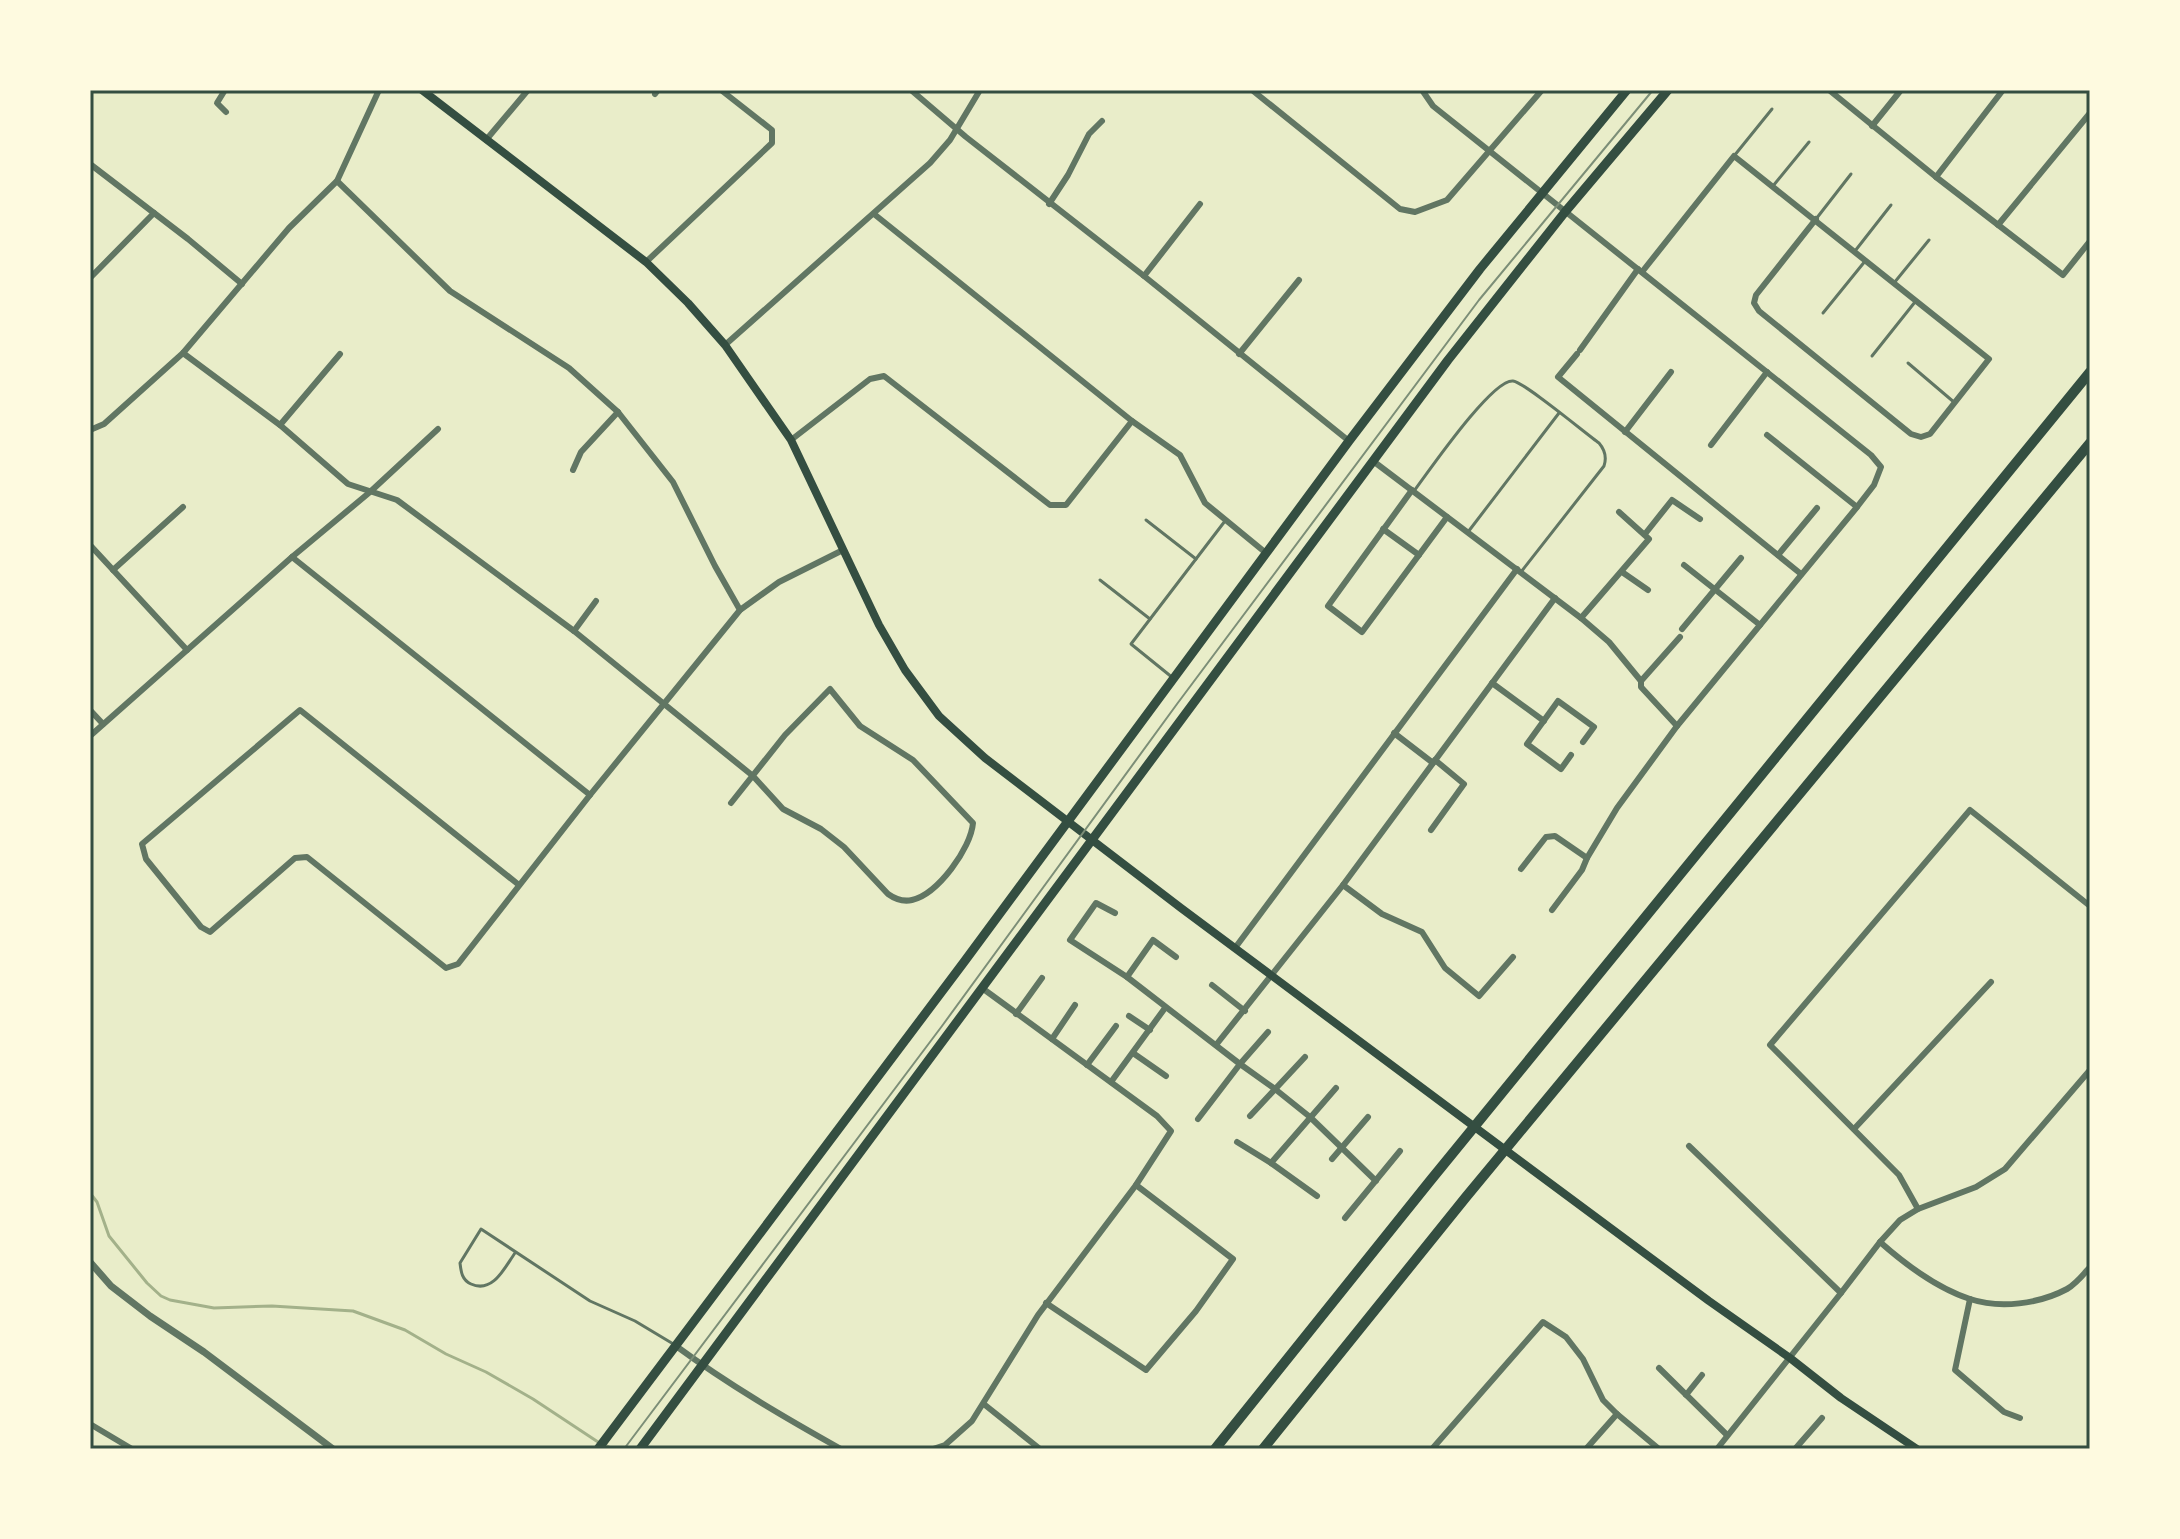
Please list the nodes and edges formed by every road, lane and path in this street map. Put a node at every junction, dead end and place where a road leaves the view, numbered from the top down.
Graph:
1 (225, 90) edge
2 (379, 90) edge
3 (422, 90) edge
4 (528, 90) edge
5 (721, 90) edge
6 (911, 90) edge
7 (980, 90) edge
8 (1252, 90) edge
9 (1422, 90) edge
10 (1542, 90) edge
11 (1627, 90) edge
12 (1668, 90) edge
13 (1829, 90) edge
14 (1901, 90) edge
15 (2003, 90) edge
16 (1772, 109) dead end
17 (226, 112) dead end
18 (2090, 113) edge
19 (1102, 121) dead end
20 (1872, 126) junction
21 (957, 129) junction
22 (486, 140) junction
23 (1809, 142) dead end
24 (1491, 151) junction
25 (1734, 156) junction
26 (90, 164) edge
27 (1851, 174) dead end
28 (1936, 177) junction
29 (337, 181) junction
30 (1773, 186) junction
31 (1541, 193) junction
32 (1049, 204) junction
33 (1200, 204) dead end
34 (1891, 205) dead end
35 (1565, 212) junction
36 (154, 213) junction
37 (874, 214) junction
38 (1816, 219) junction
39 (1998, 225) junction
40 (1929, 240) dead end
41 (2090, 241) edge
42 (1855, 251) junction
43 (1866, 260) junction
44 (646, 262) junction
45 (1640, 270) junction
46 (1144, 276) junction
47 (90, 278) edge
48 (1299, 280) dead end
49 (1894, 283) junction
50 (242, 284) junction
51 (1916, 300) junction
52 (1823, 313) dead end
53 (725, 345) junction
54 (183, 353) junction
55 (340, 354) dead end
56 (1239, 354) junction
57 (1872, 356) dead end
58 (1908, 363) dead end
59 (1671, 372) dead end
60 (1767, 372) junction
61 (2090, 372) edge
62 (1955, 403) junction
63 (618, 412) junction
64 (1559, 413) junction
65 (1132, 421) junction
66 (280, 425) junction
67 (438, 429) dead end
68 (90, 430) edge
69 (1625, 432) junction
70 (1767, 435) dead end
71 (791, 440) junction
72 (1349, 441) junction
73 (2090, 443) edge
74 (1711, 445) dead end
75 (1373, 461) junction
76 (573, 470) dead end
77 (1413, 491) junction
78 (370, 492) junction
79 (183, 507) dead end
80 (1857, 507) junction
81 (1817, 508) dead end
82 (1619, 512) dead end
83 (1447, 517) junction
84 (1226, 519) junction
85 (1700, 519) dead end
86 (1146, 520) dead end
87 (1383, 529) junction
88 (1468, 532) junction
89 (1645, 534) junction
90 (90, 545) edge
91 (843, 550) junction
92 (1266, 553) junction
93 (1419, 555) junction
94 (1778, 555) junction
95 (292, 557) junction
96 (1741, 558) dead end
97 (1196, 559) junction
98 (1684, 565) dead end
99 (113, 570) junction
100 (1519, 570) junction
101 (1622, 572) junction
102 (1801, 574) junction
103 (1100, 580) dead end
104 (1648, 590) dead end
105 (1714, 590) junction
106 (1555, 598) junction
107 (596, 601) dead end
108 (740, 610) junction
109 (1581, 618) junction
110 (1150, 619) junction
111 (1760, 625) junction
112 (574, 631) junction
113 (187, 650) junction
114 (1173, 678) junction
115 (1641, 681) junction
116 (1492, 683) junction
117 (664, 705) junction
118 (90, 710) edge
119 (1544, 721) junction
120 (103, 724) junction
121 (1677, 726) junction
122 (1394, 733) junction
123 (90, 736) edge
124 (1583, 742) dead end
125 (1571, 755) dead end
126 (1434, 762) junction
127 (753, 776) junction
128 (590, 795) junction
129 (731, 803) dead end
130 (1068, 820) junction
131 (1431, 830) dead end
132 (1093, 841) junction
133 (1587, 858) junction
134 (1521, 869) dead end
135 (519, 885) junction
136 (1343, 885) junction
137 (2090, 906) edge
138 (1552, 910) dead end
139 (1115, 913) dead end
140 (1235, 948) junction
141 (1176, 957) dead end
142 (1513, 957) dead end
143 (1273, 976) junction
144 (1127, 977) junction
145 (1042, 978) dead end
146 (1991, 982) dead end
147 (1212, 985) dead end
148 (982, 988) junction
149 (1075, 1005) dead end
150 (1165, 1008) junction
151 (1245, 1011) junction
152 (1016, 1014) junction
153 (1129, 1016) dead end
154 (1116, 1026) dead end
155 (1150, 1030) junction
156 (1268, 1032) dead end
157 (1052, 1039) junction
158 (1216, 1045) junction
159 (1133, 1053) junction
160 (1305, 1057) dead end
161 (1240, 1064) junction
162 (1087, 1065) junction
163 (2090, 1070) edge
164 (1166, 1076) dead end
165 (1111, 1082) junction
166 (1336, 1088) dead end
167 (1275, 1089) junction
168 (1250, 1116) dead end
169 (1310, 1117) junction
170 (1368, 1117) dead end
171 (1198, 1119) dead end
172 (1854, 1129) junction
173 (1237, 1142) dead end
174 (1689, 1146) dead end
175 (1342, 1148) junction
176 (1400, 1151) dead end
177 (1332, 1159) dead end
178 (1271, 1163) junction
179 (1376, 1181) junction
180 (1136, 1185) junction
181 (1317, 1196) dead end
182 (1918, 1209) junction
183 (1345, 1218) dead end
184 (1880, 1242) junction
185 (515, 1253) junction
186 (90, 1262) edge
187 (2090, 1267) edge
188 (1841, 1293) junction
189 (1970, 1299) junction
190 (1046, 1303) junction
191 (676, 1346) junction
192 (1790, 1358) junction
193 (703, 1366) junction
194 (1659, 1368) dead end
195 (1702, 1375) dead end
196 (1686, 1395) junction
197 (985, 1405) junction
198 (1617, 1414) junction
199 (1822, 1418) dead end
200 (2020, 1418) dead end
201 (90, 1424) edge
202 (1891, 1433) junction
203 (1727, 1435) junction
204 (641, 1448) edge
205 (132, 1449) edge
206 (333, 1449) edge
207 (598, 1449) edge
208 (841, 1449) edge
209 (933, 1449) edge
210 (1040, 1449) edge
211 (1215, 1449) edge
212 (1263, 1449) edge
213 (1432, 1449) edge
214 (1586, 1449) edge
215 (1659, 1449) edge
216 (1717, 1449) edge
217 (1795, 1449) edge
218 (1906, 1449) edge
219 (1917, 1449) edge

1 - 17 street
2 - 29 street
3 - 22 main road
4 - 22 street
5 - 44 street
6 - 21 street
7 - 21 street
8 - 24 street
9 - 24 street
10 - 24 street
11 - 31 main road
12 - 35 main road
13 - 20 street
14 - 20 street
15 - 28 street
16 - 25 lane
18 - 39 street
19 - 32 street
20 - 28 street
21 - 32 street
21 - 37 street
22 - 44 main road
23 - 30 lane
24 - 31 street
25 - 30 street
25 - 45 street
26 - 36 street
27 - 38 lane
28 - 39 street
29 - 50 street
29 - 63 street
30 - 38 street
31 - 35 street
31 - 72 main road
32 - 46 street
33 - 46 street
34 - 42 lane
35 - 45 street
35 - 75 main road
36 - 47 street
36 - 50 street
37 - 53 street
37 - 65 street
38 - 42 street
38 - 62 street
39 - 41 street
40 - 49 lane
42 - 43 street
43 - 49 street
43 - 52 lane
44 - 53 main road
45 - 60 street
45 - 69 street
46 - 56 street
48 - 56 street
49 - 51 street
50 - 54 street
51 - 57 lane
51 - 62 street
53 - 71 main road
54 - 66 street
54 - 68 street
55 - 66 street
56 - 72 street
58 - 62 lane
59 - 69 street
60 - 74 street
60 - 80 street
61 - 211 highway
63 - 76 street
63 - 108 street
64 - 77 lane
64 - 88 lane
64 - 100 lane
65 - 71 street
65 - 84 street
66 - 78 street
67 - 78 street
69 - 94 street
70 - 80 street
71 - 91 main road
72 - 92 main road
73 - 212 highway
75 - 77 street
75 - 132 main road
77 - 83 street
77 - 87 street
78 - 95 street
78 - 112 street
79 - 99 street
80 - 102 street
81 - 94 street
82 - 89 street
83 - 88 street
83 - 93 street
84 - 92 street
84 - 97 lane
85 - 89 street
86 - 97 lane
87 - 93 street
87 - 93 street
88 - 100 street
89 - 101 street
90 - 99 street
91 - 108 street
91 - 130 main road
92 - 114 main road
94 - 102 street
95 - 113 street
95 - 128 street
96 - 105 street
97 - 110 lane
98 - 105 street
99 - 113 street
100 - 106 street
100 - 122 street
101 - 104 street
101 - 109 street
102 - 111 street
103 - 110 lane
105 - 111 street
105 - 115 street
106 - 109 street
106 - 116 street
107 - 112 street
108 - 117 street
109 - 115 street
110 - 114 lane
111 - 121 street
112 - 117 street
113 - 120 street
114 - 130 main road
115 - 121 street
116 - 119 street
116 - 126 street
117 - 127 street
117 - 128 street
118 - 120 street
119 - 124 street
119 - 125 street
120 - 123 street
121 - 133 street
122 - 126 street
122 - 140 street
126 - 131 street
126 - 136 street
127 - 127 street
127 - 129 street
128 - 135 street
130 - 132 main road
130 - 191 main road
132 - 140 main road
132 - 148 main road
133 - 134 street
133 - 138 street
135 - 135 street
136 - 142 street
136 - 143 street
137 - 172 street
139 - 144 street
140 - 143 main road
141 - 144 street
143 - 151 street
143 - 192 main road
144 - 150 street
145 - 152 street
146 - 172 street
147 - 151 street
148 - 152 street
148 - 193 main road
149 - 157 street
150 - 155 street
150 - 158 street
151 - 158 street
152 - 157 street
153 - 155 street
154 - 162 street
155 - 159 street
156 - 161 street
157 - 162 street
158 - 161 street
159 - 164 street
159 - 165 street
160 - 167 street
161 - 167 street
161 - 171 street
162 - 165 street
163 - 182 street
165 - 180 street
166 - 169 street
167 - 168 street
167 - 169 street
169 - 175 street
169 - 178 street
170 - 175 street
172 - 182 street
173 - 178 street
174 - 188 street
175 - 177 street
175 - 179 street
176 - 179 street
178 - 181 street
179 - 183 street
180 - 190 street
180 - 190 street
182 - 184 street
184 - 188 street
184 - 189 street
185 - 185 lane
185 - 191 lane
186 - 206 street
187 - 189 street
188 - 192 street
189 - 200 street
190 - 197 street
191 - 193 street
191 - 207 main road
192 - 202 main road
192 - 203 street
193 - 204 main road
193 - 208 street
194 - 196 street
195 - 196 street
196 - 203 street
197 - 209 street
197 - 210 street
198 - 213 street
198 - 214 street
198 - 215 street
199 - 217 street
201 - 205 street
202 - 218 main road
202 - 219 main road
203 - 216 street

